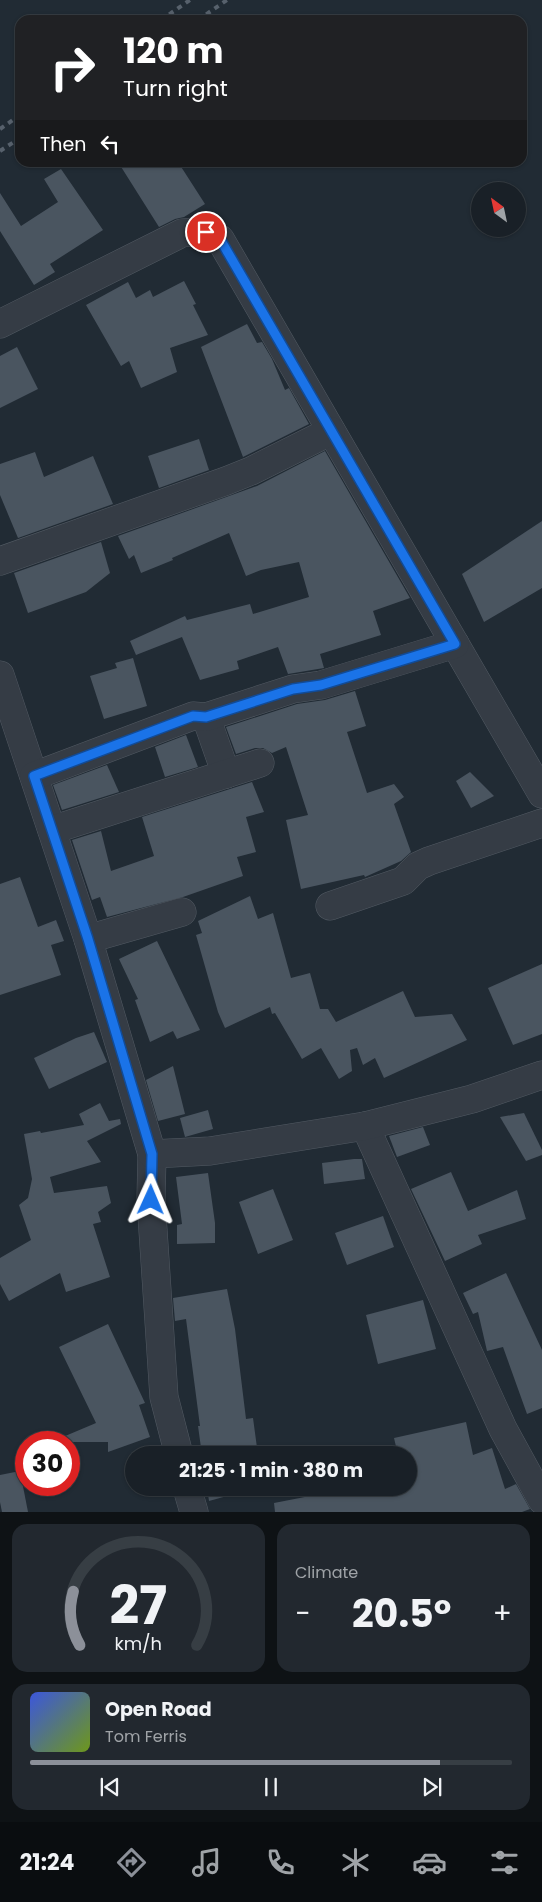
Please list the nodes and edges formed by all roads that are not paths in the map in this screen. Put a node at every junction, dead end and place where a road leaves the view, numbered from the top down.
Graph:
1 (0, 324) edge
2 (331, 431) junction
3 (0, 561) edge
4 (455, 644) junction
5 (0, 675) edge
6 (206, 717) junction
7 (260, 763) dead end
8 (226, 774) junction
9 (34, 776) junction
10 (542, 794) edge
11 (542, 823) edge
12 (52, 830) junction
13 (330, 906) dead end
14 (182, 912) dead end
15 (88, 939) junction
16 (542, 1075) edge
17 (364, 1126) junction
18 (152, 1154) junction
19 (177, 1446) edge
20 (189, 1496) edge
21 (542, 1500) edge
22 (194, 1512) edge

1 - 2 street
2 - 3 street
2 - 4 street
4 - 6 street
4 - 10 street
5 - 9 street
6 - 8 street
6 - 9 street
7 - 8 street
8 - 12 street
9 - 12 street
11 - 13 street
12 - 15 street
14 - 15 street
15 - 18 street
16 - 17 street
17 - 18 street
17 - 21 street
18 - 19 street
20 - 22 street

